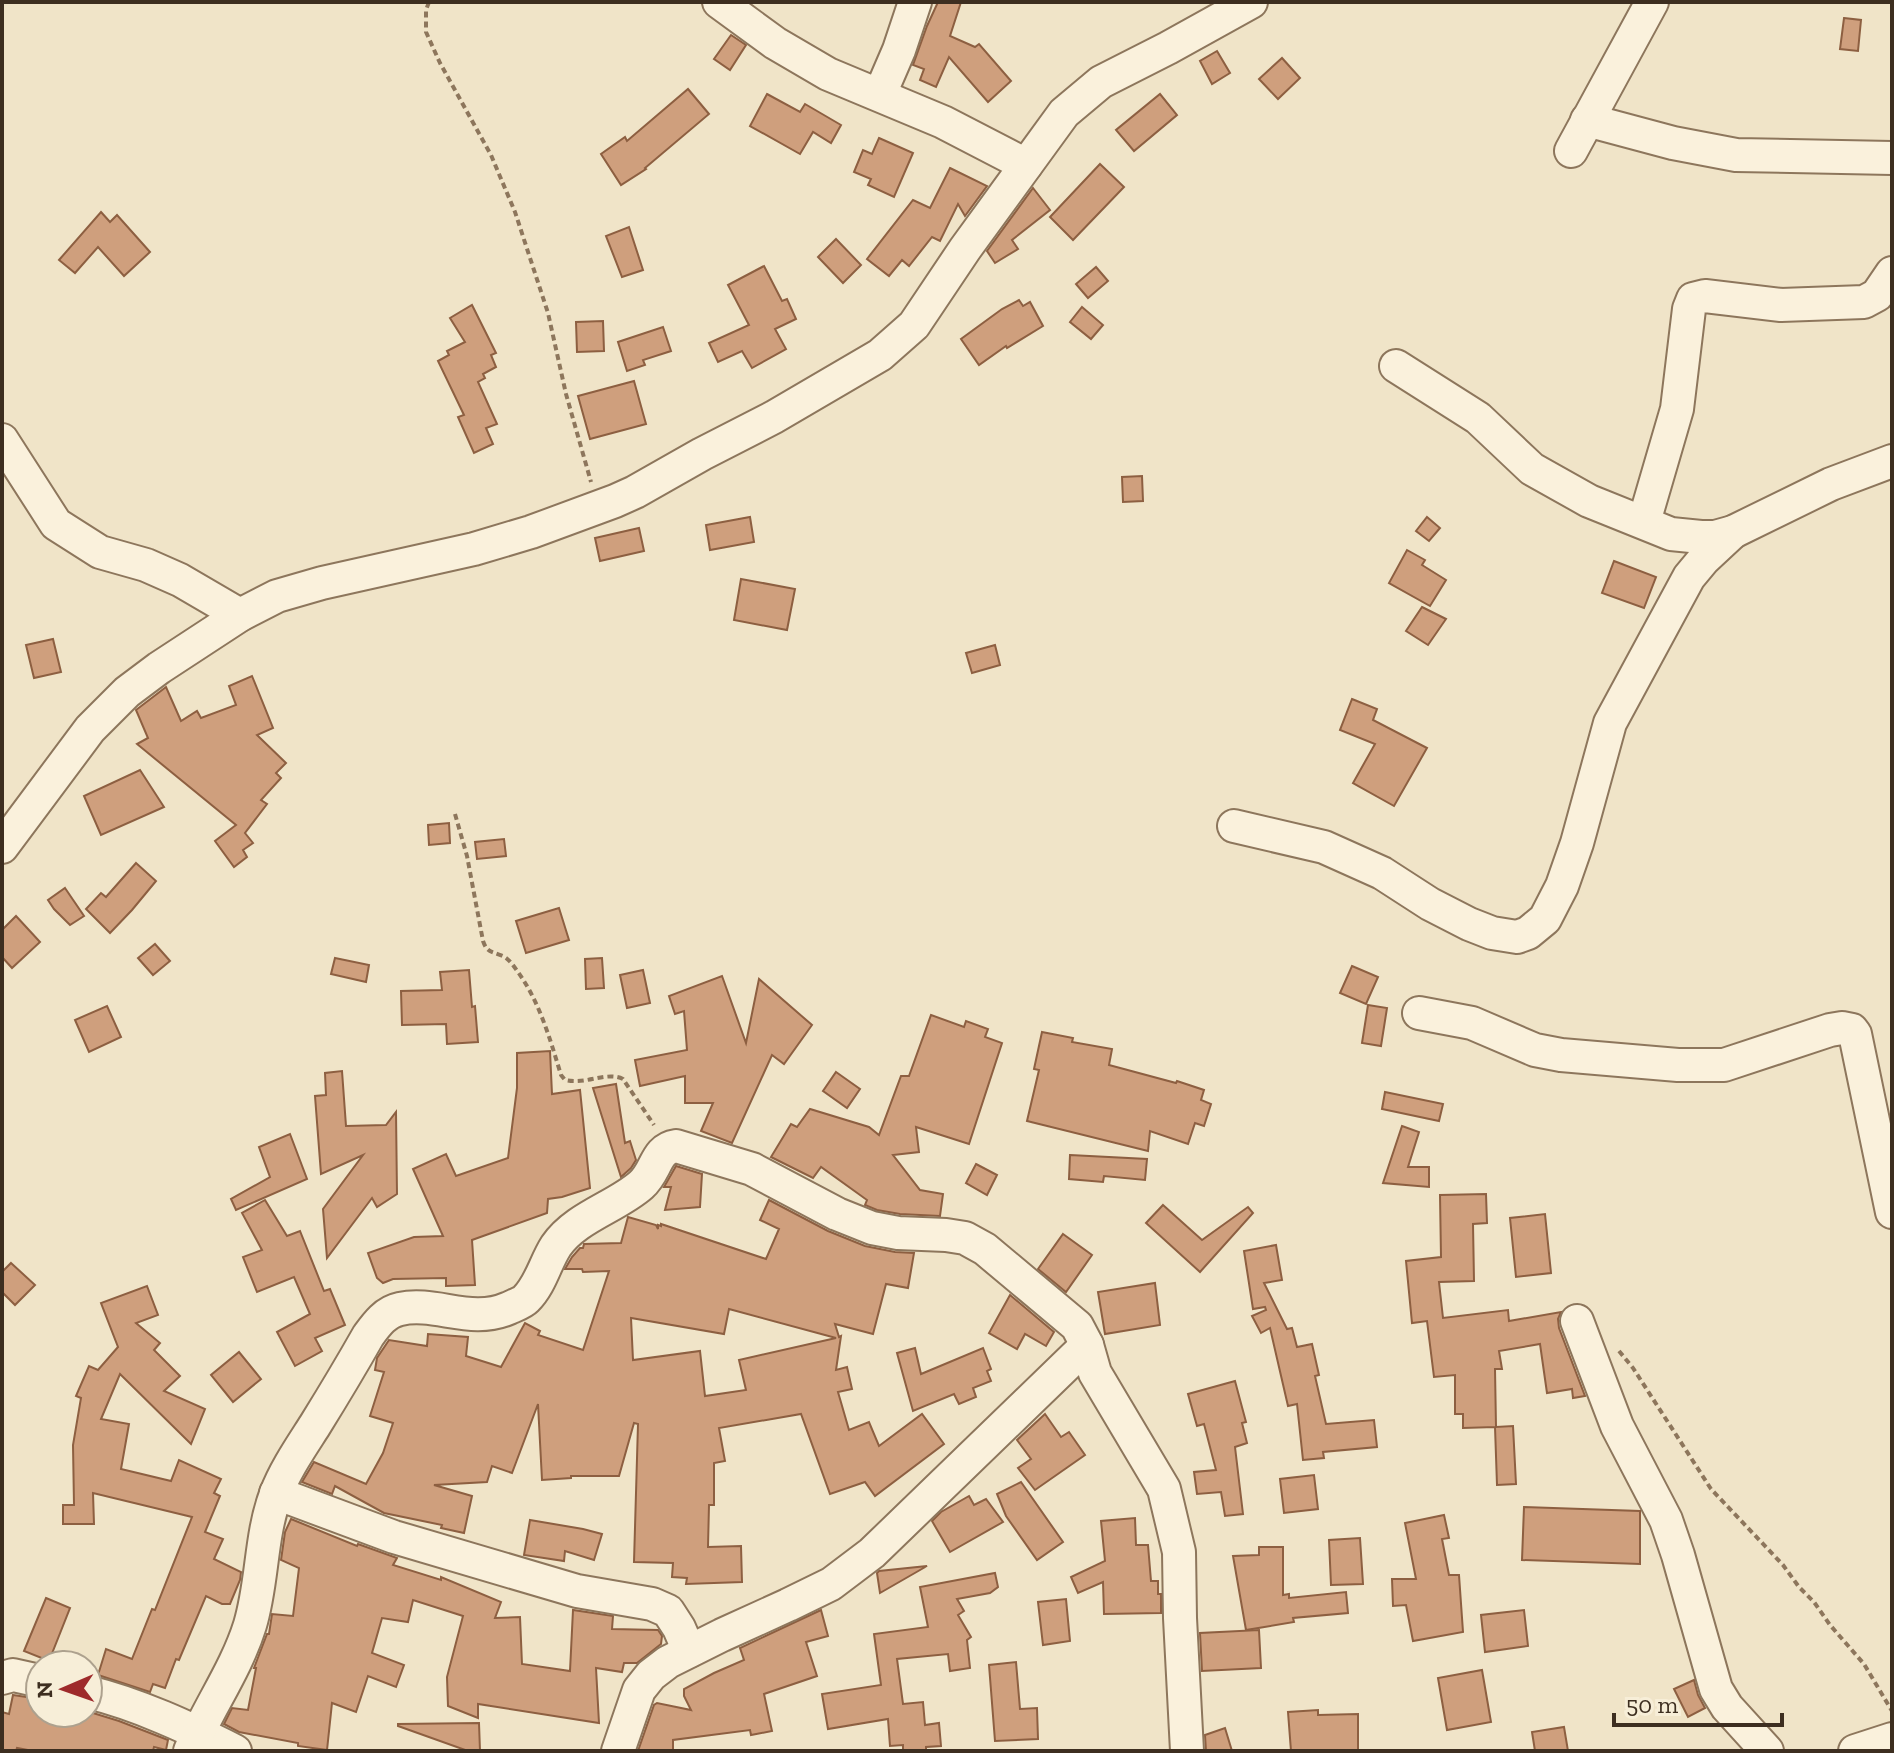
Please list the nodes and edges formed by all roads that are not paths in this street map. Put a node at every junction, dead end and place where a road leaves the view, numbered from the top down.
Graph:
1 (719, 2) edge
2 (915, 2) edge
3 (1251, 2) edge
4 (1652, 2) edge
5 (880, 94) junction
6 (1587, 120) junction
7 (1571, 151) dead end
8 (1892, 158) edge
9 (1026, 165) junction
10 (1892, 273) edge
11 (1396, 366) dead end
12 (2, 440) edge
13 (1892, 461) edge
14 (1644, 522) junction
15 (1733, 532) junction
16 (240, 615) junction
17 (1234, 826) dead end
18 (2, 847) edge
19 (1419, 1013) dead end
20 (1892, 1212) edge
21 (1577, 1321) dead end
22 (1087, 1345) junction
23 (276, 1493) junction
24 (689, 1651) junction
25 (24, 1677) edge
26 (2, 1678) edge
27 (104, 1695) edge
28 (1892, 1739) edge
29 (194, 1742) edge
30 (235, 1751) edge
31 (618, 1751) edge
32 (1187, 1751) edge
33 (1767, 1751) edge
34 (1855, 1751) edge

1 - 5 street
2 - 5 street
3 - 9 street
4 - 6 street
5 - 9 street
6 - 7 street
6 - 8 street
9 - 16 street
10 - 14 street
11 - 14 street
12 - 16 street
13 - 15 street
14 - 15 street
15 - 17 street
16 - 18 street
19 - 20 street
21 - 33 street
22 - 23 street
22 - 24 street
22 - 32 street
23 - 24 street
23 - 29 street
24 - 31 street
25 - 26 street
27 - 29 street
28 - 34 street
29 - 30 street

